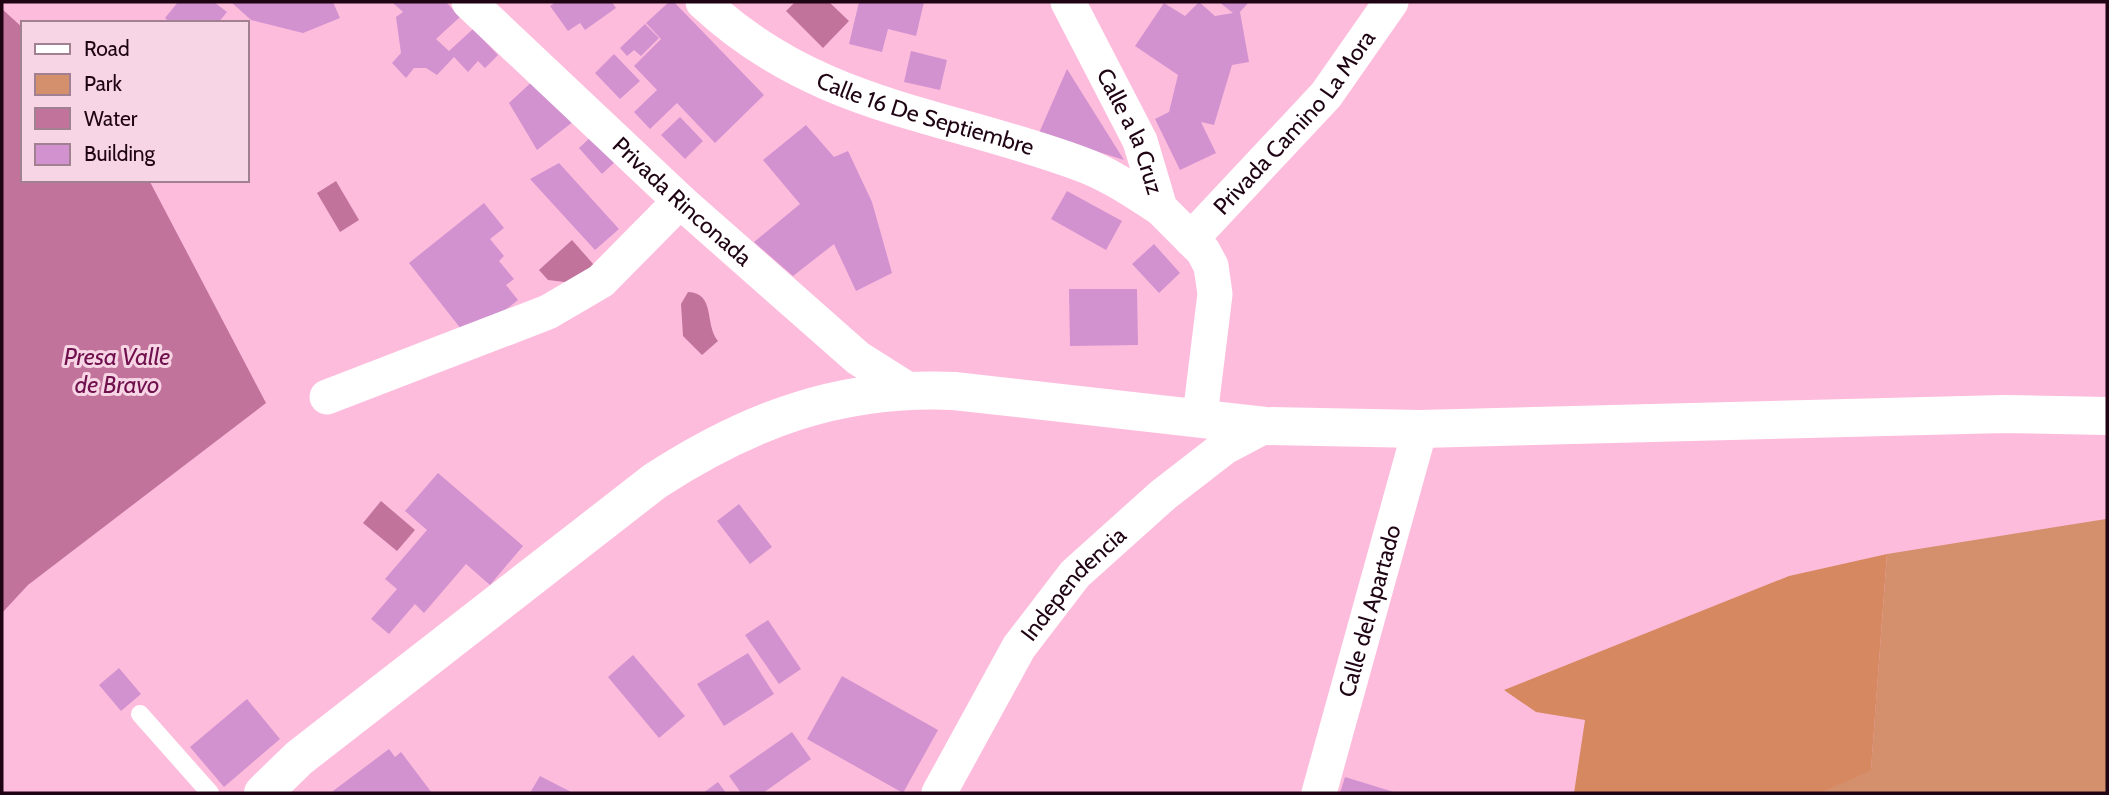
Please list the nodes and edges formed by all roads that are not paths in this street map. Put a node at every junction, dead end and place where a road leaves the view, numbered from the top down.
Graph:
1 (469, 2) edge
2 (703, 2) edge
3 (1068, 2) edge
4 (1391, 2) edge
5 (680, 201) junction
6 (1160, 208) junction
7 (1191, 239) junction
8 (907, 389) junction
9 (327, 397) dead end
10 (1200, 416) junction
11 (2107, 416) edge
12 (1265, 426) junction
13 (1420, 429) junction
14 (140, 714) dead end
15 (210, 793) edge
16 (262, 793) edge
17 (939, 793) edge
18 (1319, 793) edge

1 - 5 street, Privada Rinconada
2 - 6 street, Calle 16 De Septiembre
3 - 6 street, Calle a la Cruz
4 - 7 street, Privada Camino La Mora
5 - 8 street, Privada Rinconada
5 - 9 street
6 - 7 street, Calle a la Cruz
7 - 10 street, Calle a la Cruz
8 - 10 main road
8 - 16 main road
10 - 12 main road
11 - 13 main road
12 - 13 main road
12 - 17 street, Independencia
13 - 18 street, Calle del Apartado
14 - 15 lane

